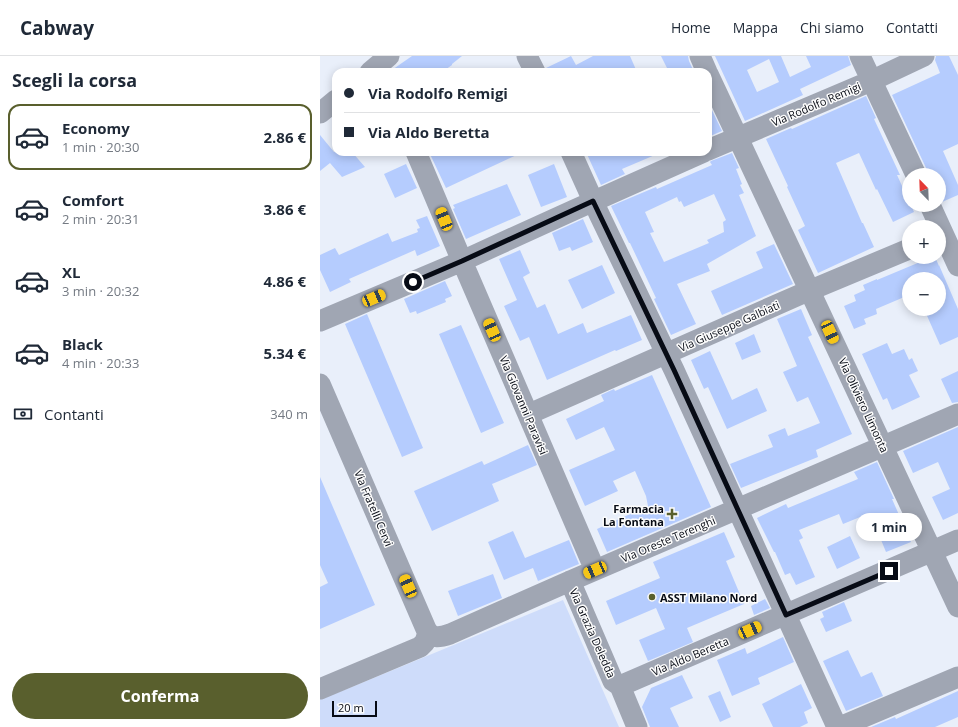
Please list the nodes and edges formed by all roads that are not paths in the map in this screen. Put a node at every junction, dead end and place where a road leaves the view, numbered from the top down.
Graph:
1 (527, 56) edge
2 (700, 56) edge
3 (860, 56) edge
4 (924, 56) edge
5 (532, 68) edge
6 (706, 68) edge
7 (871, 81) junction
8 (712, 82) edge
9 (332, 103) edge
10 (320, 113) edge
11 (738, 137) junction
12 (712, 148) edge
13 (418, 156) edge
14 (572, 156) edge
15 (695, 156) edge
16 (913, 168) edge
17 (593, 201) junction
18 (934, 212) edge
19 (947, 234) edge
20 (902, 252) edge
21 (462, 261) junction
22 (958, 266) edge
23 (810, 290) junction
24 (320, 321) edge
25 (666, 354) junction
26 (320, 384) edge
27 (529, 414) junction
28 (958, 414) edge
29 (883, 446) junction
30 (737, 510) junction
31 (958, 540) edge
32 (932, 552) junction
33 (595, 570) junction
34 (570, 580) junction
35 (958, 607) edge
36 (786, 615) junction
37 (428, 632) junction
38 (958, 677) edge
39 (620, 686) junction
40 (320, 689) edge
41 (637, 727) edge
42 (837, 727) edge
43 (840, 727) edge

1 - 5 street
2 - 6 street, Via Oliviero Limonta
3 - 7 street
4 - 7 street, Via Rodolfo Remigi
7 - 11 street, Via Rodolfo Remigi
7 - 16 street
8 - 11 street, Via Oliviero Limonta
9 - 10 street
11 - 12 street, Via Rodolfo Remigi
11 - 23 street, Via Oliviero Limonta
13 - 21 street, Via Giovanni Paravisi
14 - 17 street
15 - 17 street
17 - 21 street
17 - 25 street
18 - 19 street
19 - 22 street
20 - 23 street, Via Giuseppe Galbiati
21 - 24 street
21 - 27 street, Via Giovanni Paravisi
23 - 25 street, Via Giuseppe Galbiati
23 - 29 street, Via Oliviero Limonta
25 - 27 street, Via Giuseppe Galbiati
25 - 30 street
26 - 37 street, Via Fratelli Cervi
27 - 33 street, Via Giovanni Paravisi
28 - 29 street, Via Oreste Terenghi
29 - 30 street, Via Oreste Terenghi
29 - 32 street, Via Oliviero Limonta
30 - 33 street, Via Oreste Terenghi
30 - 36 street
31 - 32 street, Via Aldo Beretta
32 - 35 street, Via Oliviero Limonta
32 - 36 street, Via Aldo Beretta
33 - 34 street, Via Oreste Terenghi
34 - 37 street, Via Oreste Terenghi
34 - 39 street, Via Grazia Deledda
36 - 39 street, Via Aldo Beretta
36 - 42 street
37 - 40 street
38 - 43 street
39 - 41 street, Via Grazia Deledda

